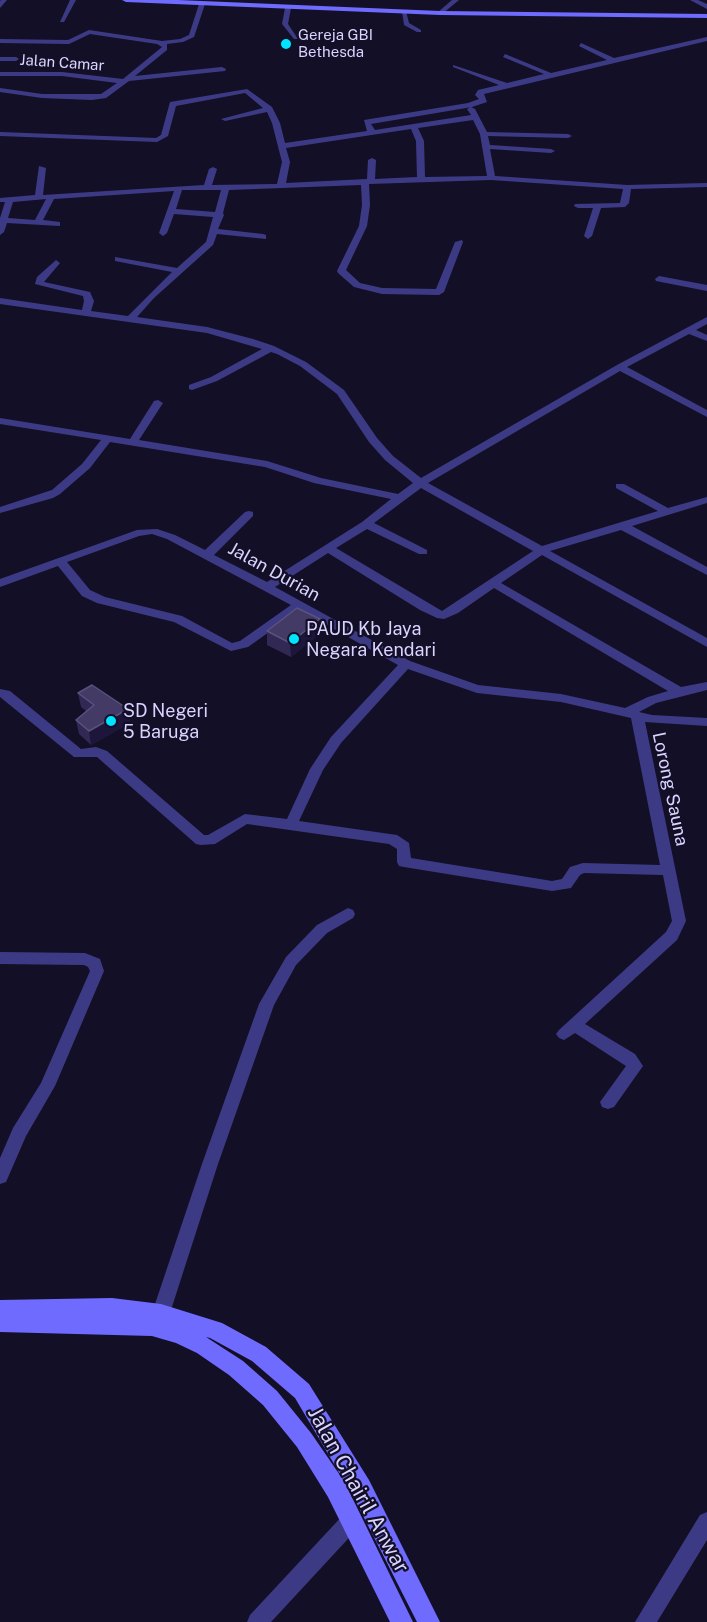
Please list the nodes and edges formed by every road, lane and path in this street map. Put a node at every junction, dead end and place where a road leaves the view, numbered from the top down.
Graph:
1 (4, 0) edge
2 (73, 0) edge
3 (126, 0) edge
4 (456, 0) edge
5 (693, 0) edge
6 (202, 4) junction
7 (0, 6) edge
8 (707, 7) edge
9 (288, 8) junction
10 (404, 12) junction
11 (440, 13) junction
12 (707, 16) edge
13 (62, 21) dead end
14 (419, 31) dead end
15 (296, 38) dead end
16 (707, 39) edge
17 (0, 42) edge
18 (162, 44) junction
19 (581, 45) dead end
20 (505, 56) dead end
21 (0, 59) edge
22 (16, 59) dead end
23 (611, 59) junction
24 (455, 66) dead end
25 (222, 69) dead end
26 (548, 73) junction
27 (0, 74) edge
28 (125, 80) junction
29 (506, 85) junction
30 (0, 90) edge
31 (469, 105) junction
32 (269, 109) junction
33 (475, 117) junction
34 (225, 119) dead end
35 (414, 127) junction
36 (0, 134) edge
37 (372, 134) junction
38 (484, 134) junction
39 (568, 136) dead end
40 (283, 146) junction
41 (488, 147) junction
42 (550, 151) dead end
43 (372, 160) dead end
44 (42, 168) dead end
45 (213, 169) dead end
46 (491, 178) junction
47 (421, 179) junction
48 (368, 181) junction
49 (707, 185) edge
50 (281, 186) junction
51 (207, 187) junction
52 (226, 187) junction
53 (627, 187) junction
54 (179, 188) junction
55 (52, 195) junction
56 (39, 196) junction
57 (10, 199) junction
58 (0, 200) edge
59 (578, 206) dead end
60 (597, 207) junction
61 (172, 211) junction
62 (220, 215) junction
63 (3, 220) junction
64 (38, 223) junction
65 (57, 224) dead end
66 (215, 231) junction
67 (0, 232) edge
68 (163, 233) dead end
69 (588, 236) dead end
70 (263, 237) dead end
71 (459, 242) dead end
72 (118, 259) dead end
73 (56, 263) dead end
74 (179, 271) junction
75 (659, 279) dead end
76 (707, 288) edge
77 (0, 301) edge
78 (86, 312) junction
79 (130, 319) junction
80 (707, 320) edge
81 (690, 331) junction
82 (707, 338) edge
83 (271, 348) junction
84 (620, 368) junction
85 (192, 387) dead end
86 (158, 403) dead end
87 (707, 414) edge
88 (0, 421) edge
89 (108, 439) junction
90 (132, 443) junction
91 (420, 483) junction
92 (620, 486) dead end
93 (400, 498) junction
94 (707, 500) edge
95 (0, 510) edge
96 (667, 512) junction
97 (249, 514) dead end
98 (366, 524) junction
99 (623, 526) junction
100 (328, 548) junction
101 (542, 550) junction
102 (423, 552) dead end
103 (206, 556) junction
104 (59, 560) junction
105 (707, 572) edge
106 (0, 583) edge
107 (493, 583) junction
108 (267, 586) junction
109 (298, 606) junction
110 (707, 644) edge
111 (406, 664) junction
112 (707, 686) edge
113 (679, 692) junction
114 (0, 693) edge
115 (632, 714) junction
116 (707, 722) edge
117 (291, 824) junction
118 (669, 870) junction
119 (348, 915) dead end
120 (0, 958) edge
121 (608, 1102) dead end
122 (0, 1177) edge
123 (0, 1309) edge
124 (161, 1312) junction
125 (0, 1322) edge
126 (352, 1521) junction
127 (707, 1522) edge
128 (257, 1622) edge
129 (402, 1622) edge
130 (429, 1622) edge
131 (645, 1622) edge

1 - 7 street
2 - 13 street
3 - 6 street
4 - 11 street
5 - 8 street
6 - 9 street
6 - 18 street
9 - 10 street
9 - 15 street
10 - 11 street
10 - 14 street
11 - 12 street
16 - 23 street
17 - 18 street
18 - 28 street
19 - 23 street
20 - 26 street
21 - 22 street
23 - 26 street
24 - 29 street
25 - 28 street
26 - 29 street
27 - 28 street, Jalan Camar
28 - 30 street
29 - 31 street
31 - 33 street
31 - 37 street
32 - 34 street
32 - 36 street
32 - 40 street
33 - 35 street
33 - 38 street
35 - 37 street
35 - 47 street
37 - 40 street
38 - 39 street
38 - 41 street
40 - 50 street
41 - 42 street
41 - 46 street
43 - 48 street
44 - 56 street
45 - 51 street
46 - 47 street
46 - 53 street
47 - 48 street
48 - 50 street
48 - 71 street
49 - 53 street
50 - 52 street
51 - 52 street
51 - 54 street
52 - 62 street
53 - 60 street
54 - 55 street
54 - 61 street
55 - 56 street
55 - 64 street
56 - 57 street
57 - 58 street
57 - 63 street
59 - 60 street
60 - 69 street
61 - 62 street
61 - 68 street
62 - 66 street
63 - 64 street
63 - 67 street
64 - 65 street
66 - 70 street
66 - 74 street
72 - 74 street
73 - 78 street
74 - 79 street
75 - 76 street
77 - 78 street
78 - 79 street
79 - 83 street
80 - 81 street
81 - 82 street
81 - 84 street
83 - 85 street
83 - 91 street
84 - 87 street
84 - 91 street
86 - 90 street
88 - 89 street
89 - 90 street
89 - 95 street
90 - 93 street
91 - 93 street
91 - 101 street
92 - 96 street
93 - 98 street
94 - 96 street
96 - 99 street
97 - 103 street
98 - 100 street
98 - 102 street
99 - 101 street
99 - 105 street
100 - 107 street
100 - 108 street
101 - 107 street
101 - 110 street
103 - 104 street, Jalan Durian
103 - 108 street, Jalan Durian
104 - 106 street, Jalan Durian
104 - 109 street
107 - 113 street
108 - 109 street, Jalan Durian
109 - 111 street, Jalan Durian
111 - 115 street, Jalan Durian
111 - 117 street
112 - 113 street
113 - 115 street
114 - 117 street
115 - 116 street, Jalan Durian
115 - 118 street, Lorong Sauna
117 - 118 street
118 - 121 street, Lorong Sauna
119 - 124 street
120 - 122 street
123 - 124 street, Jalan Chairil Anwar
124 - 130 street, Jalan Chairil Anwar
125 - 126 street, Jalan Chairil Anwar
126 - 128 street
126 - 129 street, Jalan Chairil Anwar
127 - 131 street

